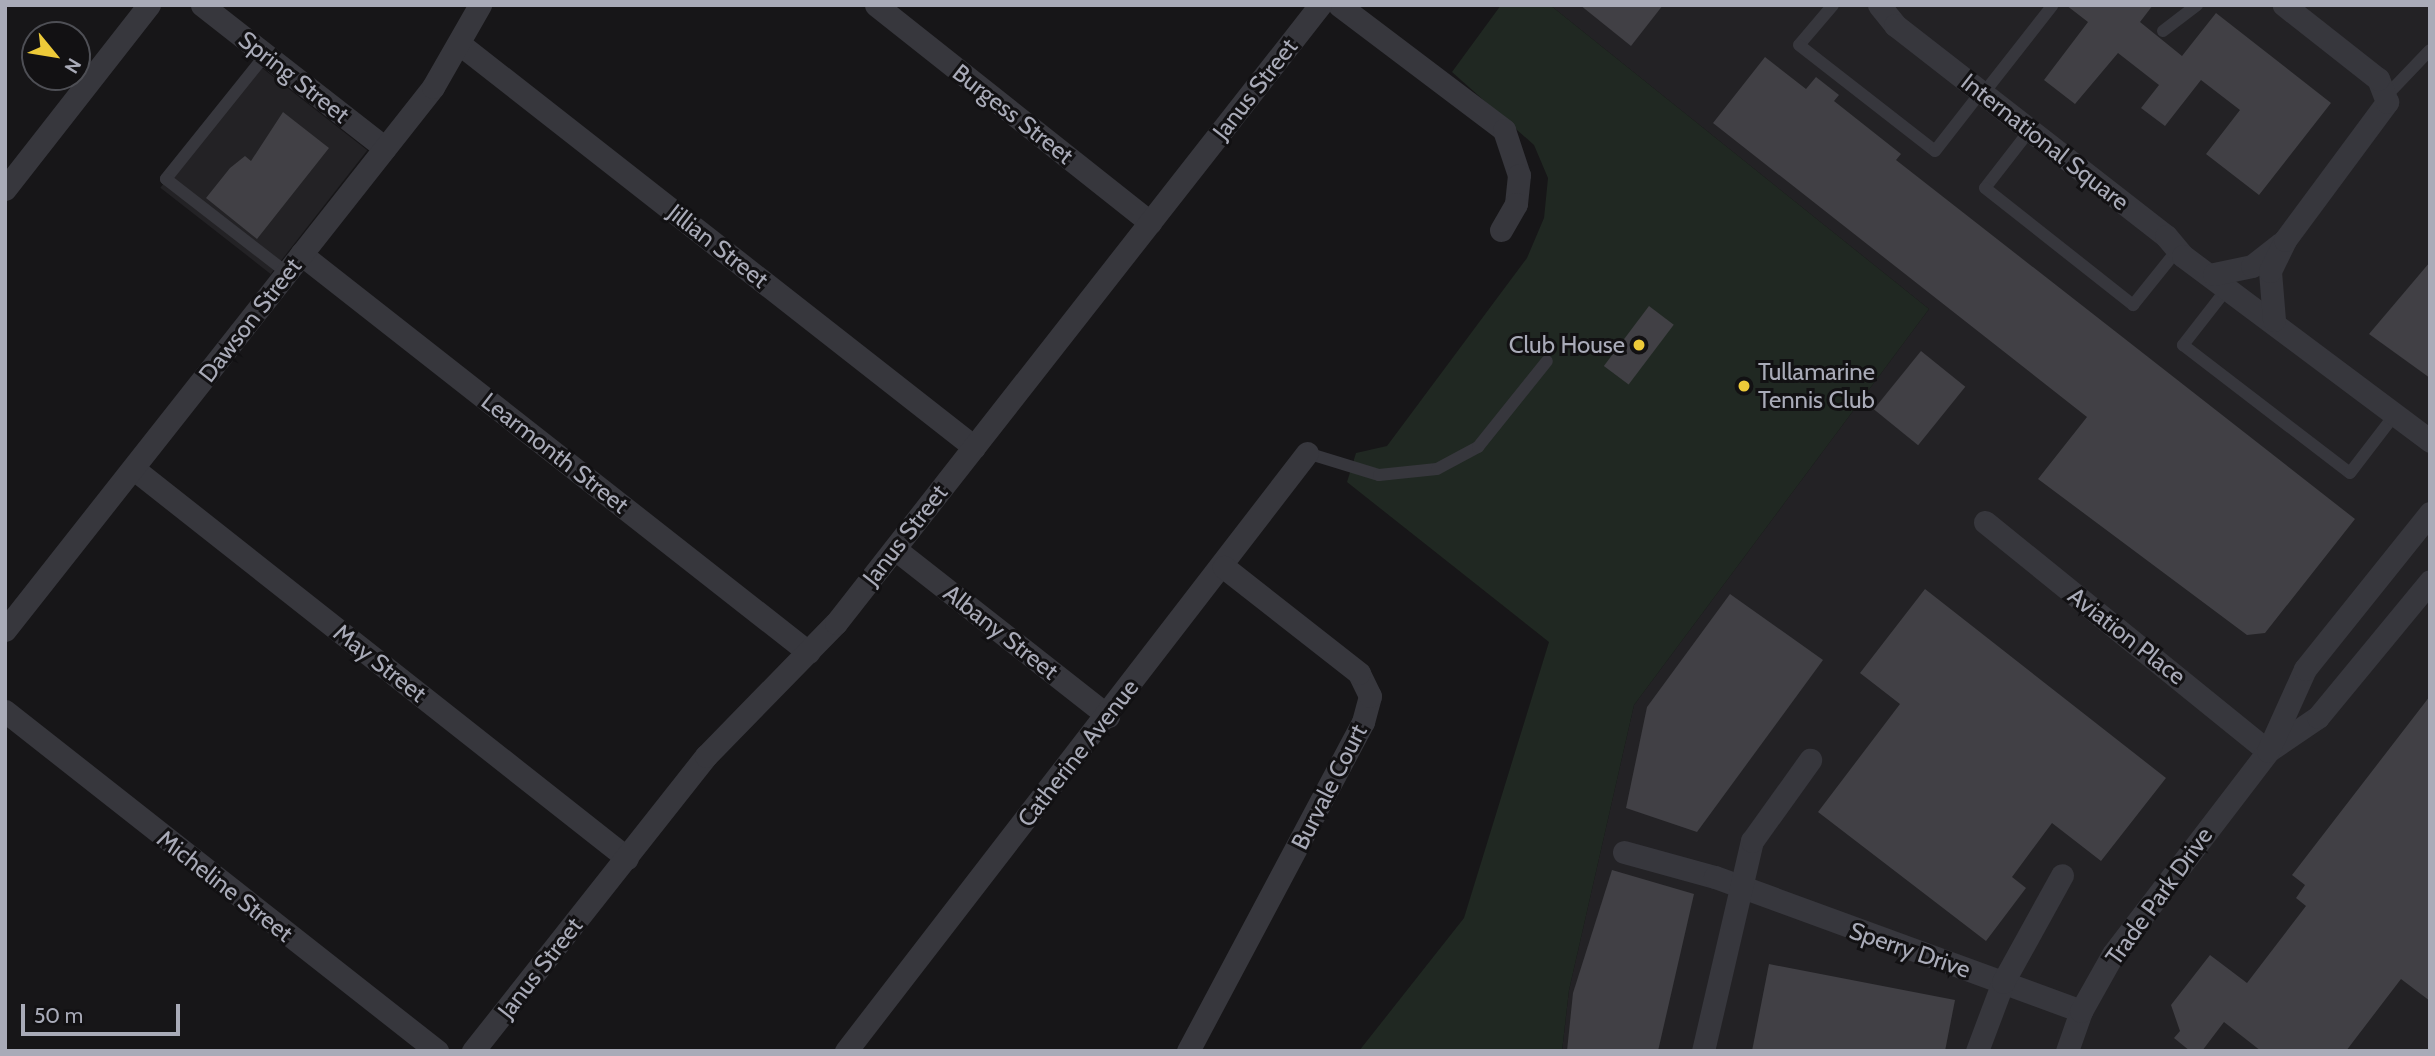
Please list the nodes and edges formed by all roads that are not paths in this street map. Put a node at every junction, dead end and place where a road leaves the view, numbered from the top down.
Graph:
1 (149, 5) edge
2 (202, 5) edge
3 (480, 5) edge
4 (876, 5) edge
5 (1320, 5) edge
6 (1339, 5) edge
7 (1833, 5) edge
8 (1879, 5) edge
9 (2197, 5) edge
10 (2284, 5) edge
11 (2052, 6) edge
12 (2163, 31) dead end
13 (461, 46) junction
14 (2430, 50) edge
15 (267, 54) junction
16 (1982, 93) junction
17 (2387, 95) junction
18 (2030, 130) junction
19 (385, 148) junction
20 (5, 189) edge
21 (1150, 222) junction
22 (1501, 230) dead end
23 (2285, 240) junction
24 (2178, 249) junction
25 (302, 254) junction
26 (287, 273) junction
27 (2222, 280) junction
28 (2274, 320) junction
29 (1547, 361) dead end
30 (2396, 413) junction
31 (2430, 441) edge
32 (974, 447) junction
33 (1307, 453) joint
34 (134, 468) junction
35 (1985, 522) dead end
36 (2425, 528) edge
37 (895, 550) junction
38 (1224, 567) junction
39 (2430, 581) edge
40 (6, 630) edge
41 (808, 652) junction
42 (8, 716) edge
43 (1108, 716) junction
44 (2268, 751) junction
45 (1810, 760) dead end
46 (1624, 852) dead end
47 (627, 858) junction
48 (2062, 875) dead end
49 (1739, 888) junction
50 (2003, 982) junction
51 (2081, 1010) junction
52 (438, 1051) edge
53 (474, 1051) edge
54 (846, 1051) edge
55 (1188, 1051) edge
56 (1703, 1051) edge
57 (1977, 1051) edge
58 (2067, 1051) edge

1 - 20 street
2 - 15 street, Spring Street
3 - 13 street, Dawson Street
4 - 21 street, Burgess Street
5 - 21 street, Janus Street
6 - 22 street
7 - 16 lane
8 - 16 street, International Square
9 - 12 lane
10 - 17 street
11 - 16 lane
13 - 19 street, Dawson Street
13 - 32 street, Jillian Street
14 - 17 lane
15 - 19 street, Spring Street
15 - 26 lane
16 - 18 street, International Square
17 - 23 street
18 - 24 street, International Square
18 - 24 lane
19 - 25 street, Dawson Street
21 - 32 street, Janus Street
23 - 27 street
23 - 28 street
24 - 27 street, International Square
25 - 26 street, Dawson Street
25 - 41 street, Learmonth Street
26 - 34 street, Dawson Street
27 - 28 street, International Square
27 - 30 lane
28 - 30 street, International Square
29 - 33 lane
30 - 31 street, International Square
32 - 37 street, Janus Street
33 - 38 street, Catherine Avenue
34 - 40 street, Dawson Street
34 - 47 street, May Street
35 - 44 street, Aviation Place
36 - 44 street, Trade Park Drive
37 - 41 street, Janus Street
37 - 43 street, Albany Street
38 - 43 street, Catherine Avenue
38 - 55 street, Burvale Court
39 - 44 street, Trade Park Drive
41 - 47 street, Janus Street
42 - 52 street, Micheline Street
43 - 54 street, Catherine Avenue
44 - 51 street, Trade Park Drive
45 - 49 street
46 - 49 street, Sperry Drive
47 - 53 street, Janus Street
48 - 50 street
49 - 50 street, Sperry Drive
49 - 56 street
50 - 51 street, Sperry Drive
50 - 57 street
51 - 58 street, Trade Park Drive

